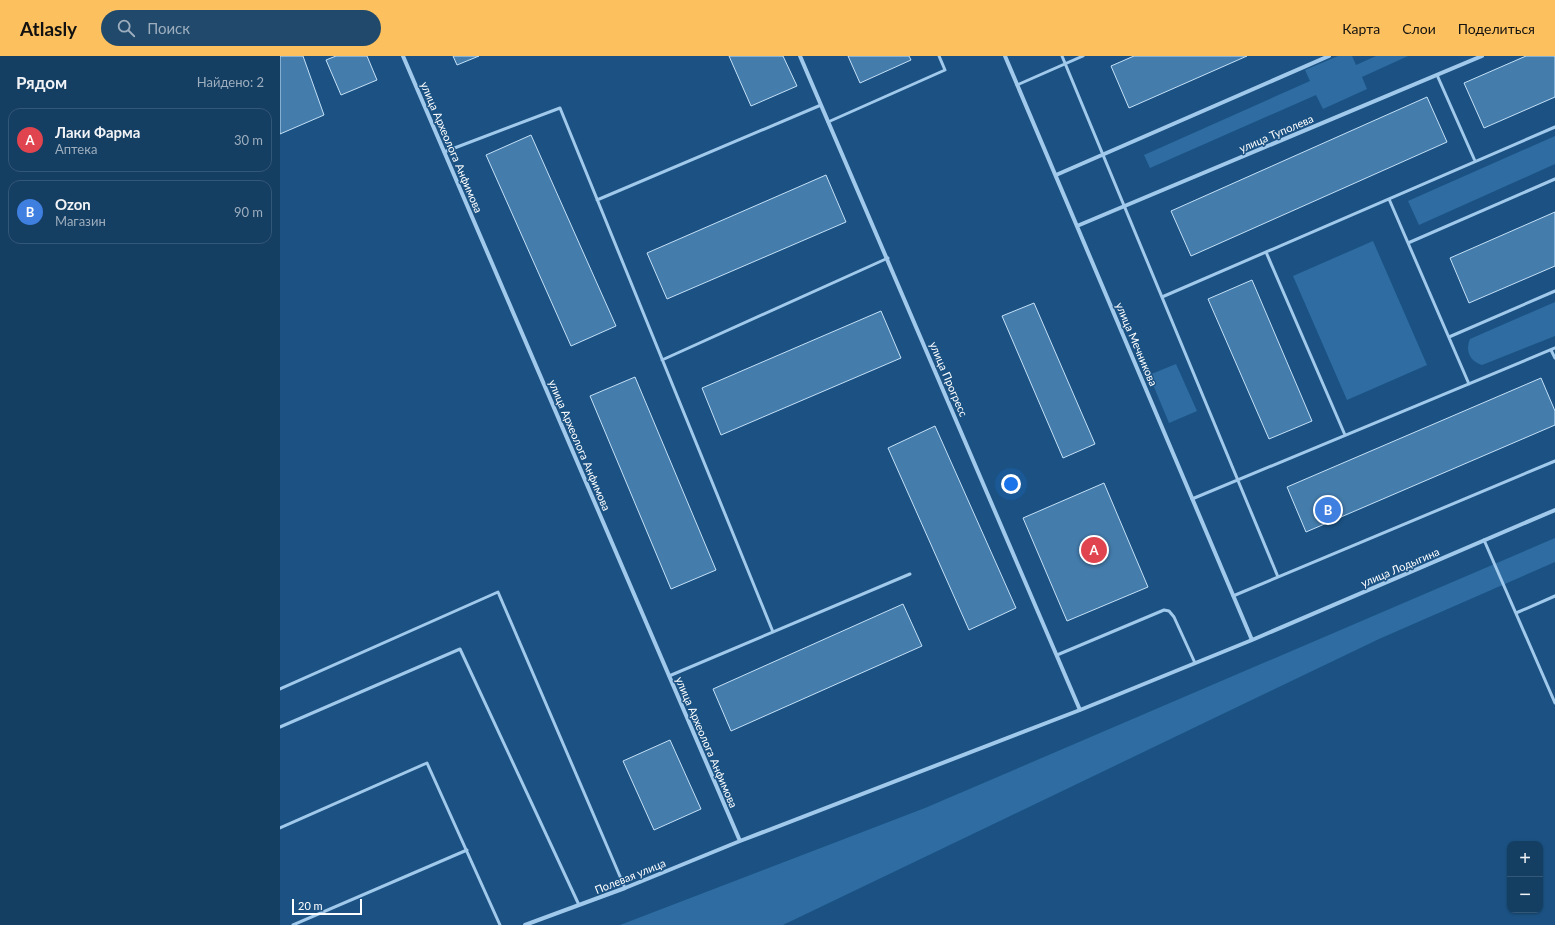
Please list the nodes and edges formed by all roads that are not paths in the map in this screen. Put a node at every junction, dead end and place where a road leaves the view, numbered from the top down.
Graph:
1 (403, 56) edge
2 (800, 56) edge
3 (939, 56) edge
4 (1005, 56) edge
5 (1062, 56) edge
6 (1083, 56) edge
7 (1329, 56) edge
8 (1482, 56) edge
9 (1065, 64) junction
10 (1437, 75) junction
11 (1017, 85) junction
12 (821, 105) junction
13 (828, 122) junction
14 (1555, 127) edge
15 (444, 152) junction
16 (1102, 155) junction
17 (1475, 161) junction
18 (1056, 175) junction
19 (1555, 179) edge
20 (1389, 199) junction
21 (597, 200) junction
22 (1124, 207) junction
23 (1077, 226) junction
24 (1408, 243) junction
25 (1266, 252) junction
26 (888, 258) junction
27 (1555, 291) edge
28 (1162, 297) junction
29 (1448, 337) junction
30 (1553, 349) edge
31 (1555, 358) edge
32 (662, 360) junction
33 (1469, 384) junction
34 (1345, 435) junction
35 (1555, 460) edge
36 (1237, 480) junction
37 (1192, 499) junction
38 (1555, 510) edge
39 (1484, 540) junction
40 (910, 574) dead end
41 (1278, 577) junction
42 (1233, 596) junction
43 (1555, 596) edge
44 (1516, 613) junction
45 (773, 632) junction
46 (1252, 640) junction
47 (1057, 655) junction
48 (1195, 663) junction
49 (669, 676) junction
50 (280, 688) edge
51 (1555, 703) edge
52 (1080, 710) junction
53 (280, 727) edge
54 (280, 828) edge
55 (740, 841) junction
56 (467, 850) junction
57 (625, 888) junction
58 (579, 905) junction
59 (293, 925) edge
60 (500, 925) edge
61 (525, 925) edge

1 - 15 street, улица Археолога Анфимова
2 - 12 street, улица Прогресс
3 - 13 lane
4 - 11 street, улица Мечникова
5 - 9 lane
6 - 9 lane
7 - 16 street
8 - 10 street, улица Туполева
9 - 11 lane
9 - 16 lane
10 - 17 lane
10 - 22 street, улица Туполева
11 - 18 street, улица Мечникова
12 - 13 street, улица Прогресс
12 - 21 lane
13 - 26 street, улица Прогресс
14 - 17 lane
15 - 21 lane
15 - 49 street, улица Археолога Анфимова
16 - 18 street
16 - 22 lane
17 - 20 lane
18 - 23 street, улица Мечникова
19 - 24 lane
20 - 24 lane
20 - 25 lane
21 - 32 lane
22 - 23 street, улица Туполева
22 - 28 lane
23 - 37 street, улица Мечникова
24 - 29 lane
25 - 28 lane
25 - 34 lane
26 - 32 lane
26 - 47 street, улица Прогресс
27 - 29 lane
28 - 36 lane
29 - 33 lane
30 - 31 lane
30 - 33 lane
32 - 45 lane
33 - 34 lane
34 - 36 lane
35 - 41 lane
36 - 37 lane
36 - 41 lane
37 - 42 street, улица Мечникова
38 - 39 street, улица Лодыгина
39 - 44 lane
39 - 46 street, улица Лодыгина
40 - 45 lane
41 - 42 lane
42 - 46 street, улица Мечникова
43 - 44 lane
44 - 51 lane
45 - 49 lane
46 - 48 street, улица Лодыгина
47 - 48 lane
47 - 52 street, улица Прогресс
48 - 52 street, улица Лодыгина
49 - 55 street, улица Археолога Анфимова
50 - 57 lane
52 - 55 street, Полевая улица
53 - 58 lane
54 - 56 lane
55 - 57 street, Полевая улица
56 - 59 lane
56 - 60 lane
57 - 58 street, Полевая улица
58 - 61 street, Полевая улица

